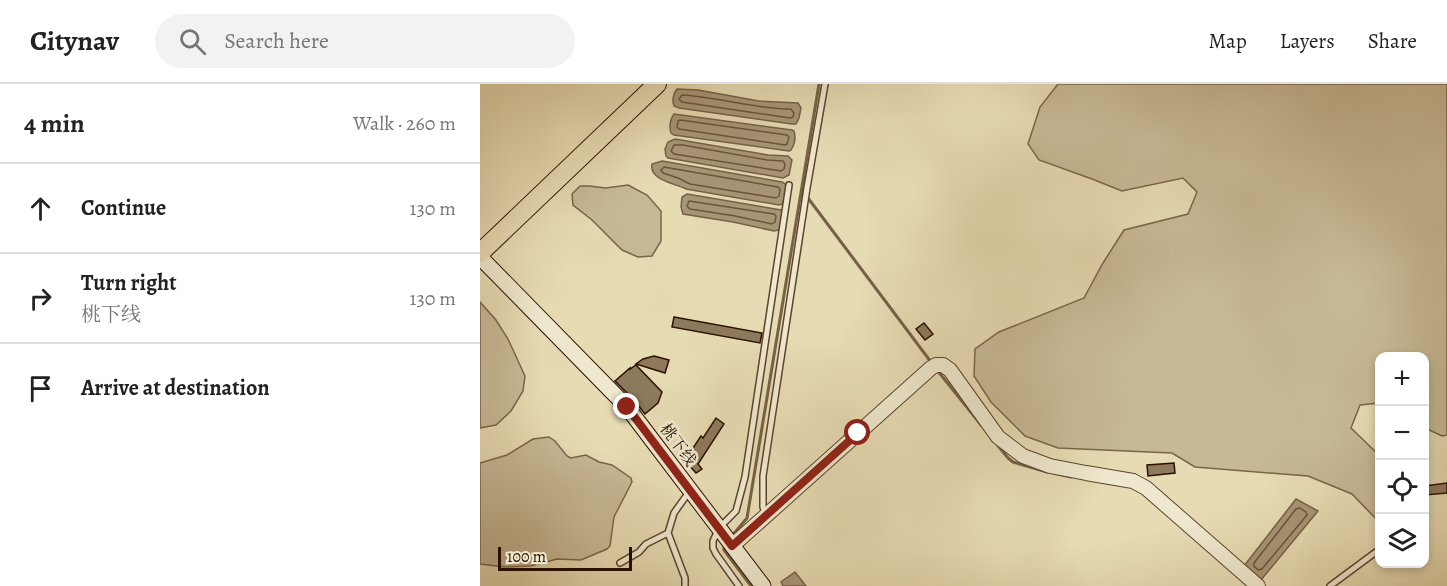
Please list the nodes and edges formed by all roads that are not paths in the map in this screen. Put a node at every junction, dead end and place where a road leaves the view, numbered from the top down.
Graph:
1 (657, 84) edge
2 (825, 84) edge
3 (789, 185) dead end
4 (480, 255) edge
5 (690, 491) junction
6 (766, 516) junction
7 (719, 528) junction
8 (668, 533) junction
9 (732, 546) junction
10 (1375, 553) edge
11 (620, 563) dead end
12 (685, 586) edge
13 (739, 586) edge
14 (763, 586) edge
15 (1258, 586) edge
16 (1330, 586) edge

1 - 4 highway
2 - 6 lane
3 - 7 lane
4 - 5 main road, 桃下线
5 - 7 main road, 桃下线
5 - 8 lane
6 - 9 street
6 - 15 street
7 - 9 main road, 桃下线
7 - 13 lane
8 - 11 lane
8 - 12 lane
9 - 14 main road, 桃下线
10 - 16 lane

